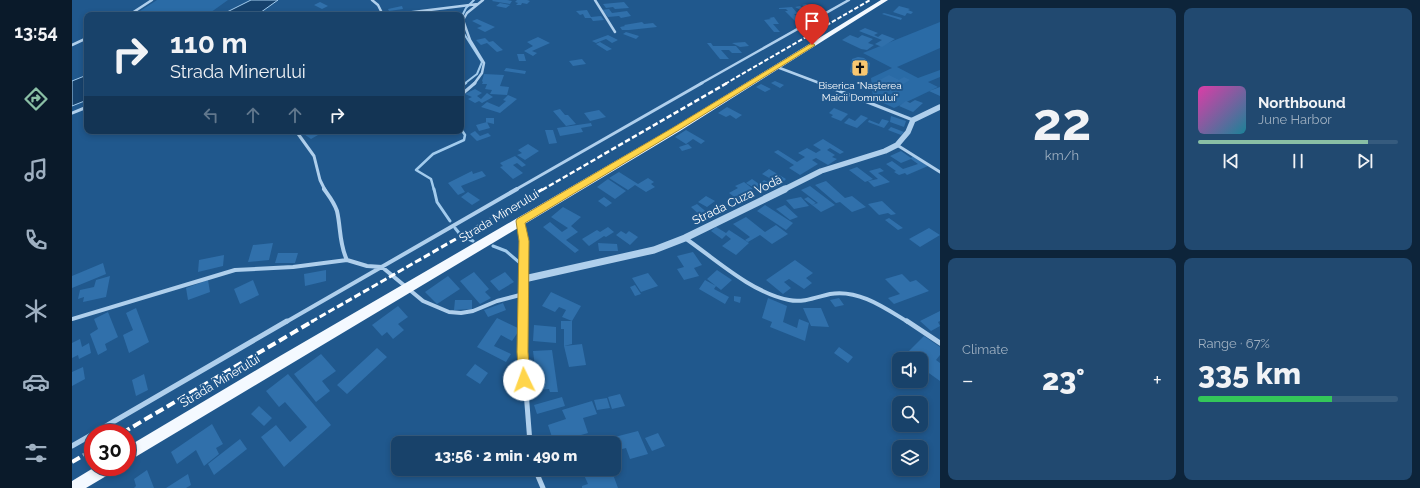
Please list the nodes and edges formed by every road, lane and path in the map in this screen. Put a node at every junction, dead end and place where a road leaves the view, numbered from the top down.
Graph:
1 (152, 0) edge
2 (372, 0) edge
3 (483, 0) edge
4 (595, 0) edge
5 (849, 0) edge
6 (885, 0) edge
7 (478, 4) junction
8 (134, 12) edge
9 (382, 12) edge
10 (412, 12) edge
11 (464, 18) edge
12 (464, 23) edge
13 (615, 32) dead end
14 (84, 39) edge
15 (72, 45) edge
16 (777, 66) junction
17 (464, 93) edge
18 (940, 107) edge
19 (84, 108) edge
20 (72, 113) edge
21 (913, 120) junction
22 (298, 134) edge
23 (897, 145) junction
24 (940, 172) edge
25 (520, 221) junction
26 (685, 238) junction
27 (347, 260) junction
28 (382, 267) junction
29 (524, 279) junction
30 (408, 288) junction
31 (524, 294) junction
32 (72, 319) edge
33 (940, 343) edge
34 (110, 424) edge
35 (529, 436) edge
36 (84, 439) edge
37 (72, 446) edge
38 (136, 451) edge
39 (93, 476) edge
40 (538, 476) edge
41 (73, 488) edge
42 (543, 488) edge

1 - 8 street
2 - 9 street
3 - 7 street
4 - 13 street
5 - 28 street, Strada Minerului
6 - 16 main road, Strada Minerului
7 - 10 street
7 - 11 street
12 - 17 street
14 - 15 street
16 - 21 street
16 - 25 main road, Strada Minerului
18 - 21 street
19 - 20 street
21 - 23 street, Strada Cuza Vodă
22 - 27 street
23 - 24 street
23 - 26 street, Strada Cuza Vodă
25 - 29 street
25 - 30 main road, Strada Minerului
26 - 29 street, Strada Cuza Vodă
26 - 33 street
27 - 28 street
27 - 32 street
28 - 30 street
28 - 34 street, Strada Minerului
29 - 31 street
30 - 31 street
30 - 38 main road, Strada Minerului
31 - 35 street
36 - 37 street, Strada Minerului
39 - 41 main road
40 - 42 street

